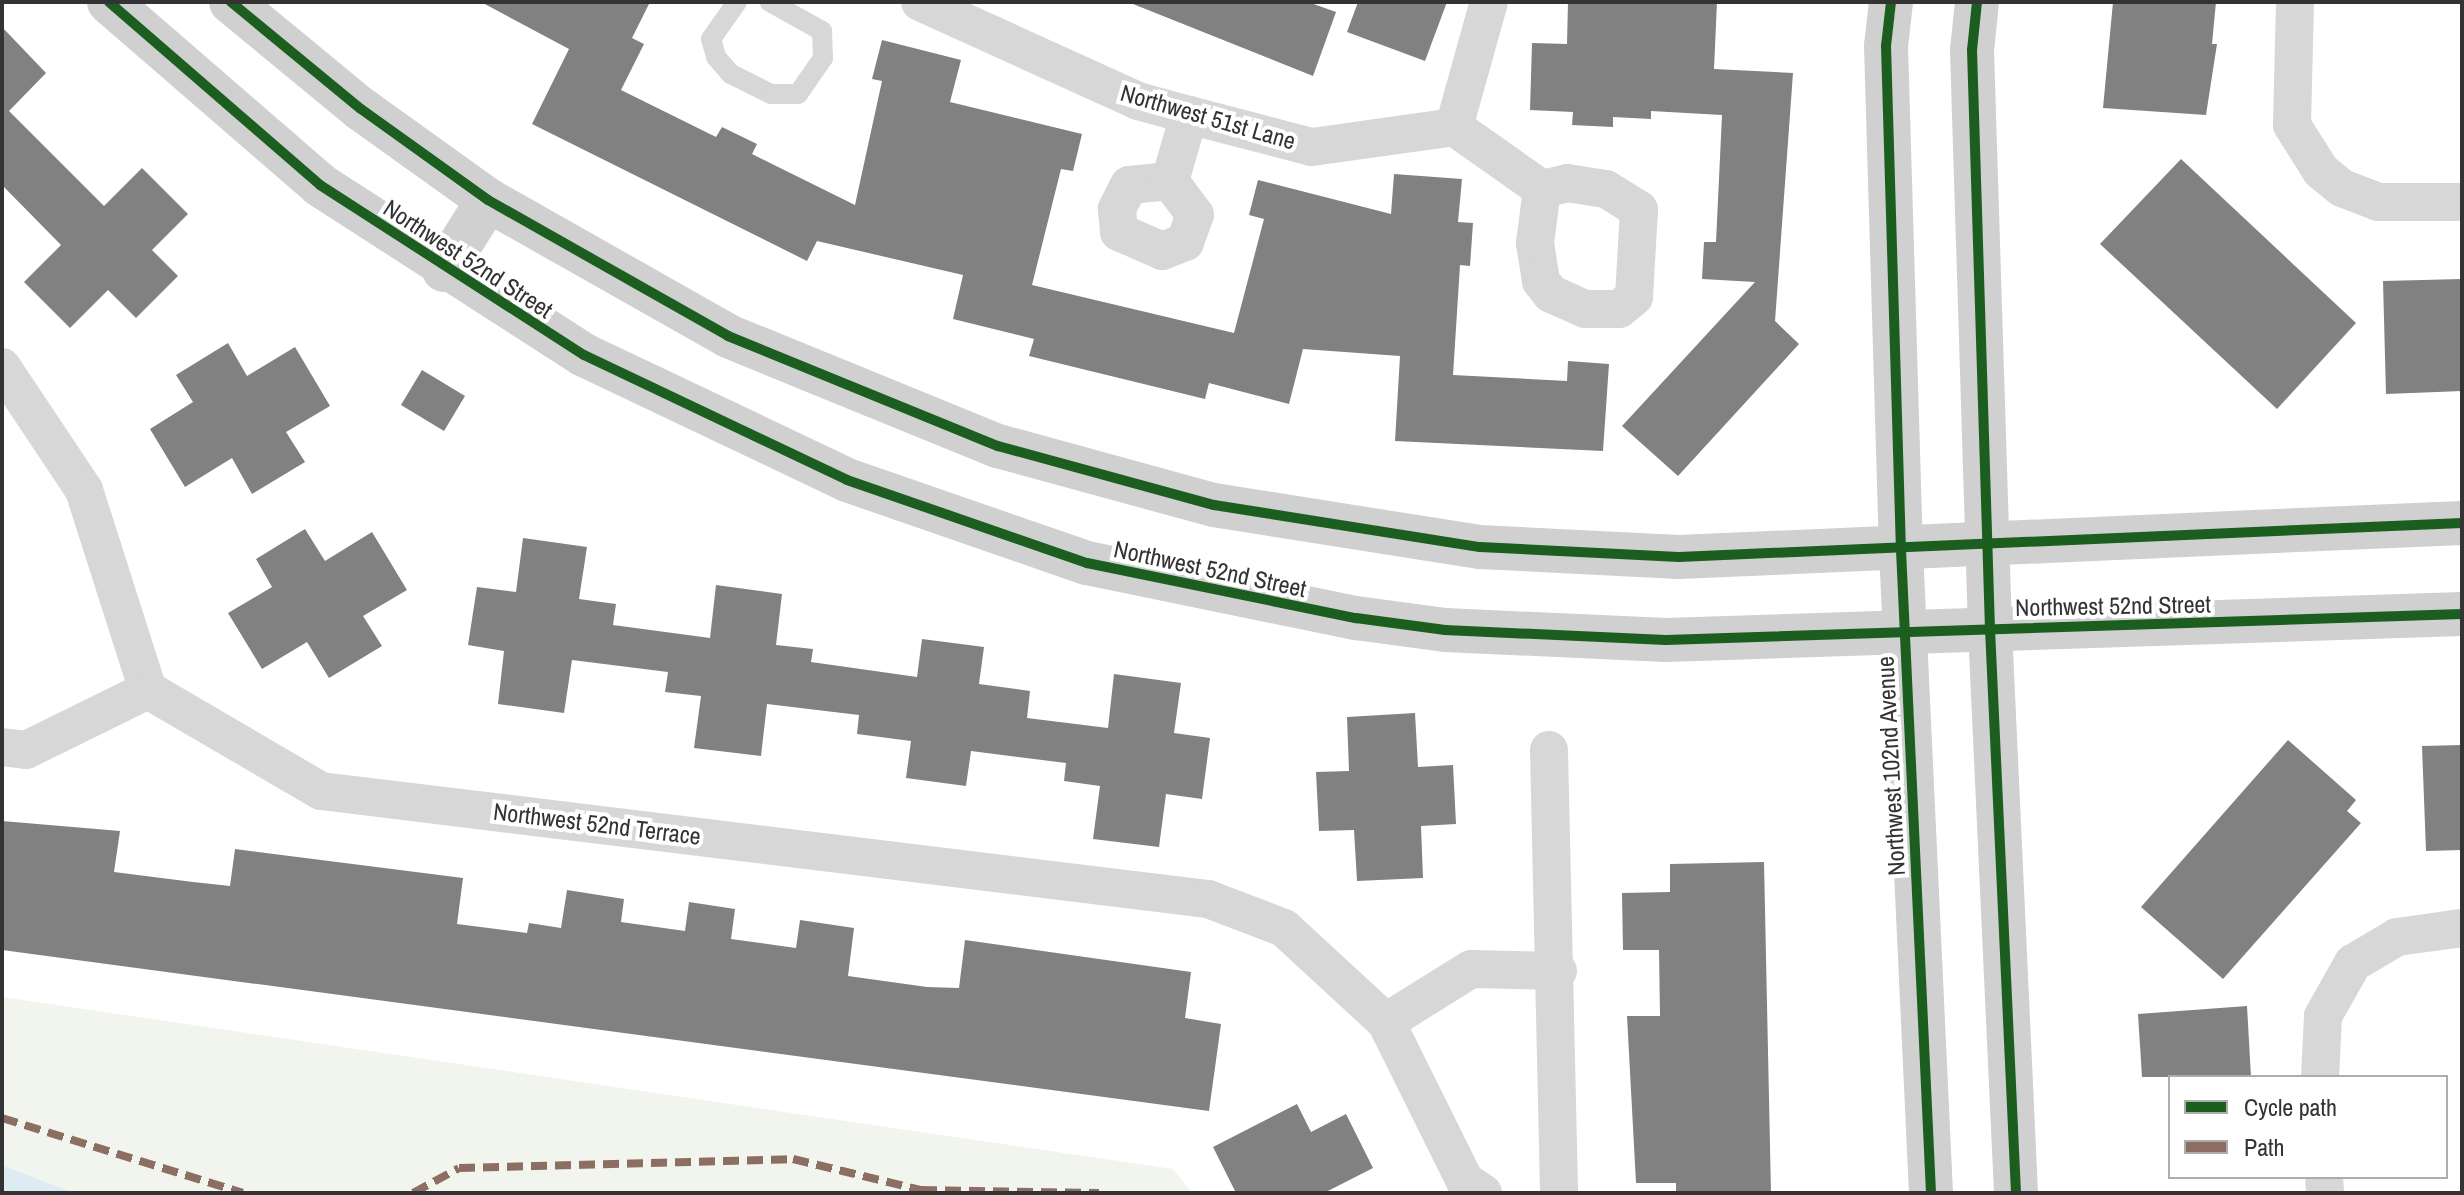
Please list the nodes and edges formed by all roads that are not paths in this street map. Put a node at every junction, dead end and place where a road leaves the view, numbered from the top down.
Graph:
1 (109, 2) edge
2 (231, 2) edge
3 (737, 2) edge
4 (1489, 2) edge
5 (1891, 2) edge
6 (1977, 2) edge
7 (2295, 2) edge
8 (923, 3) edge
9 (783, 4) edge
10 (1189, 115) junction
11 (1454, 127) junction
12 (1170, 181) dead end
13 (1542, 189) dead end
14 (488, 200) junction
15 (2462, 202) edge
16 (444, 270) junction
17 (2, 367) edge
18 (2462, 523) edge
19 (1988, 546) junction
20 (1901, 550) junction
21 (2462, 614) edge
22 (1990, 629) junction
23 (1905, 635) junction
24 (148, 690) junction
25 (2, 747) edge
26 (1549, 750) dead end
27 (2462, 928) edge
28 (1558, 971) junction
29 (1386, 1022) junction
30 (2320, 1075) edge
31 (1483, 1193) edge
32 (1559, 1193) edge
33 (1931, 1193) edge
34 (2016, 1193) edge

1 - 16 street, Northwest 52nd Street
2 - 14 street
3 - 9 lane
4 - 11 street
5 - 20 street, Northwest 102nd Avenue
6 - 19 street
7 - 15 street
8 - 10 street, Northwest 51st Lane
10 - 11 street, Northwest 51st Lane
10 - 12 street
11 - 13 street
14 - 16 street
14 - 20 street
16 - 23 street, Northwest 52nd Street
17 - 24 street
18 - 19 street
19 - 20 street
19 - 22 street
20 - 23 street, Northwest 102nd Avenue
21 - 22 street, Northwest 52nd Street
22 - 23 street, Northwest 52nd Street
22 - 34 street
23 - 33 street, Northwest 102nd Avenue
24 - 25 street
24 - 29 street, Northwest 52nd Terrace
26 - 28 street
27 - 30 street
28 - 29 street
28 - 32 street
29 - 31 street, Northwest 52nd Terrace

